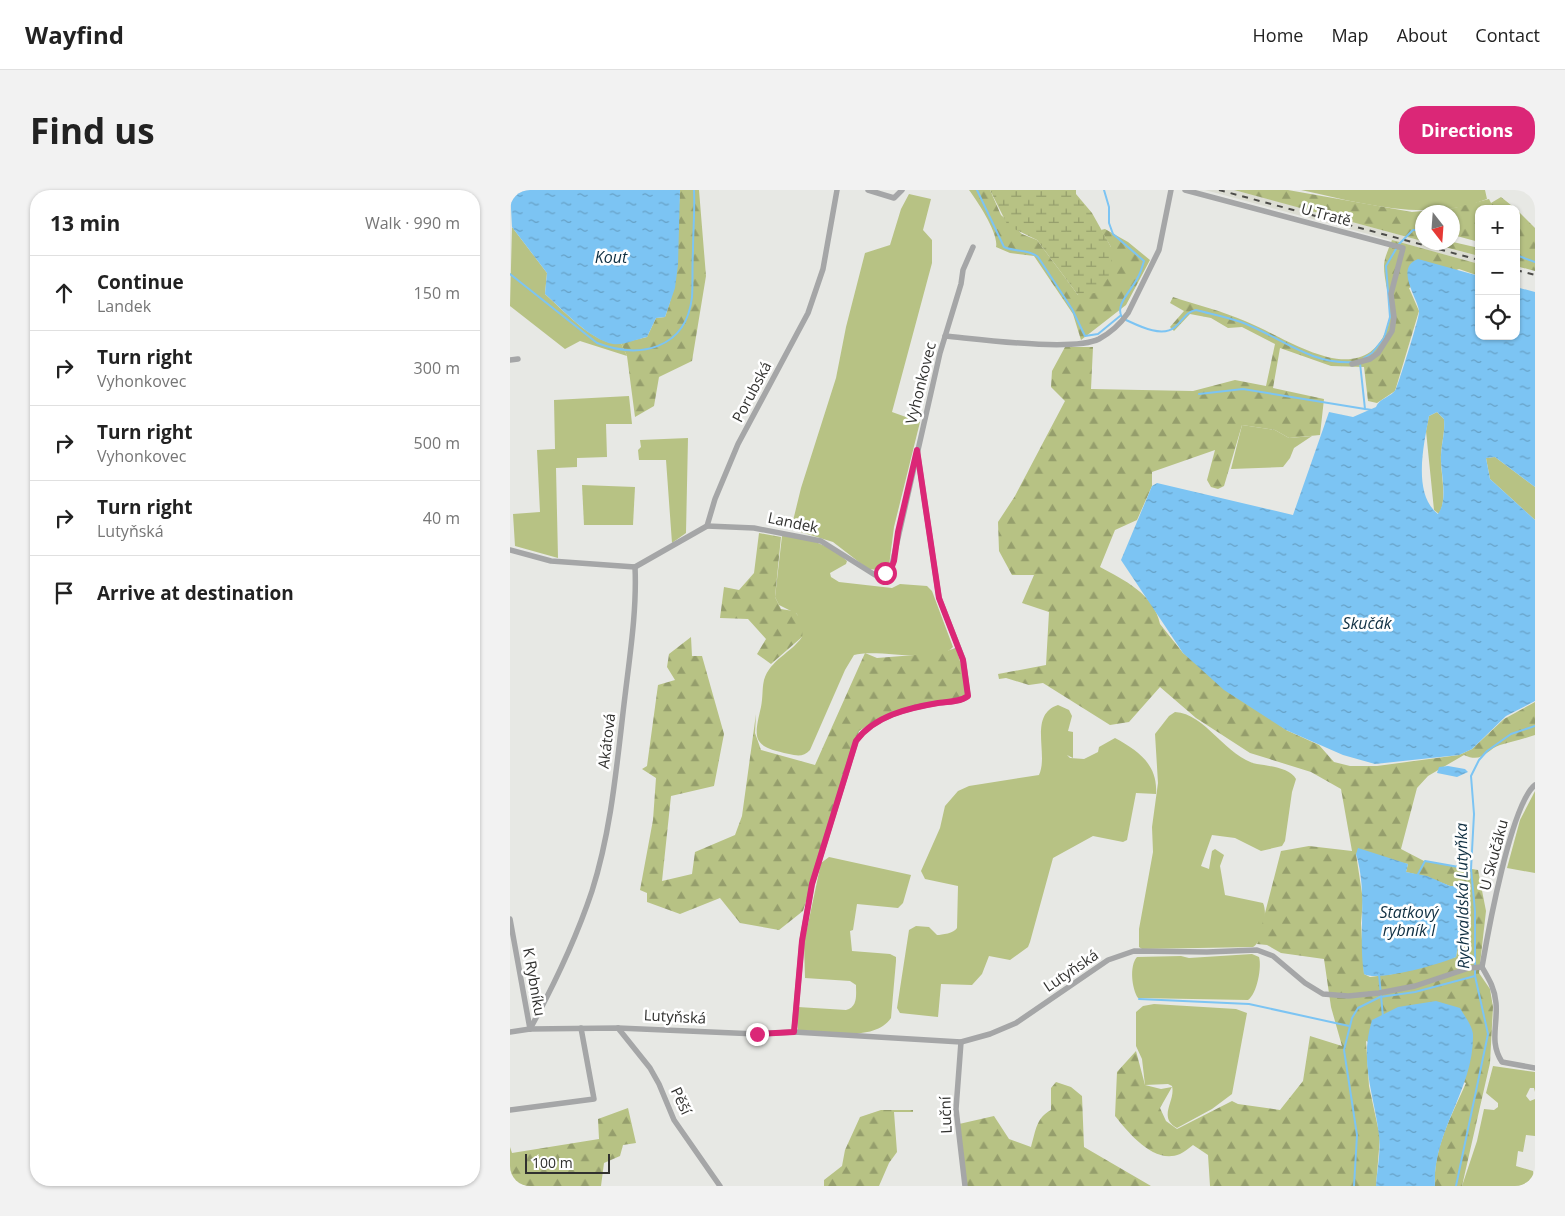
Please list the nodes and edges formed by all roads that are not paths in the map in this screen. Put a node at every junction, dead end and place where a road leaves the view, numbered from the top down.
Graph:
1 (837, 190) edge
2 (868, 190) edge
3 (902, 190) edge
4 (1171, 190) edge
5 (1185, 190) edge
6 (973, 247) dead end
7 (945, 336) junction
8 (518, 359) dead end
9 (510, 360) edge
10 (1354, 364) dead end
11 (917, 450) junction
12 (707, 526) junction
13 (510, 550) edge
14 (635, 567) junction
15 (1535, 784) edge
16 (510, 919) edge
17 (1482, 966) junction
18 (581, 1028) junction
19 (618, 1028) junction
20 (530, 1029) junction
21 (510, 1032) edge
22 (794, 1032) junction
23 (961, 1042) junction
24 (1535, 1068) edge
25 (510, 1110) edge
26 (720, 1186) edge
27 (965, 1186) edge

1 - 12 street, Porubská
2 - 3 street
4 - 7 street, Vyhonkovec
5 - 10 street, U Tratě
6 - 7 street, Vyhonkovec
7 - 11 street, Vyhonkovec
8 - 9 street
11 - 12 street, Landek
11 - 22 street, Vyhonkovec
12 - 14 street
13 - 14 street
14 - 20 street, Akátová
15 - 17 street, U Skučáku
16 - 20 street, K Rybníku
17 - 23 street, Lutyňská
17 - 24 street
18 - 19 street, Lutyňská
18 - 20 street, Lutyňská
18 - 25 street
19 - 22 street, Lutyňská
19 - 26 street, Pěší
20 - 21 street, K Rybníku
22 - 23 street, Lutyňská
23 - 27 street, Luční

